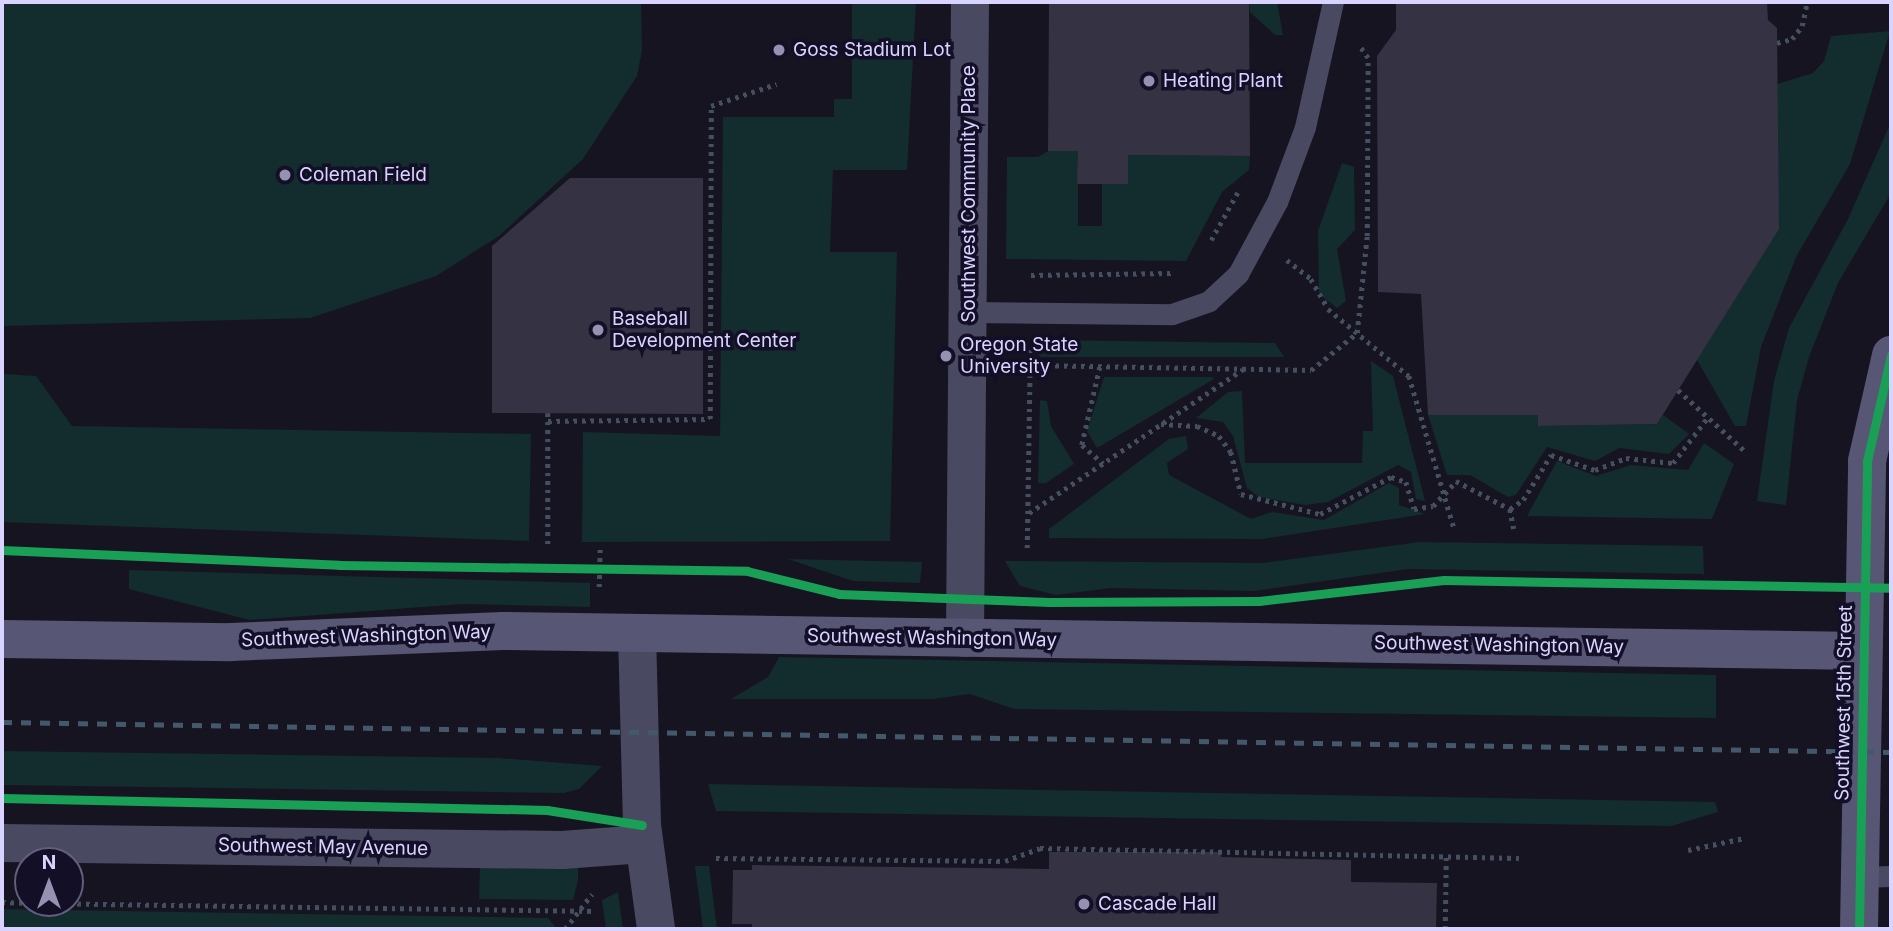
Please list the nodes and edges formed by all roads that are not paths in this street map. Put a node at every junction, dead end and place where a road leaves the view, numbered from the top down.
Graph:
1 (970, 2) edge
2 (1333, 2) edge
3 (968, 312) junction
4 (1891, 355) edge
5 (637, 633) junction
6 (965, 638) junction
7 (2, 639) edge
8 (1863, 650) junction
9 (2, 843) edge
10 (645, 844) junction
11 (1875, 877) edge
12 (656, 929) edge
13 (1859, 929) edge

1 - 3 street, Southwest Community Place
2 - 3 lane
3 - 6 street, Southwest Community Place
4 - 8 street, Southwest 15th Street
5 - 6 street, Southwest Washington Way
5 - 7 street, Southwest Washington Way
5 - 10 street
6 - 8 street, Southwest Washington Way
8 - 11 street, Southwest 15th Street
9 - 10 street, Southwest May Avenue
10 - 12 street
11 - 13 street, Southwest 15th Street

